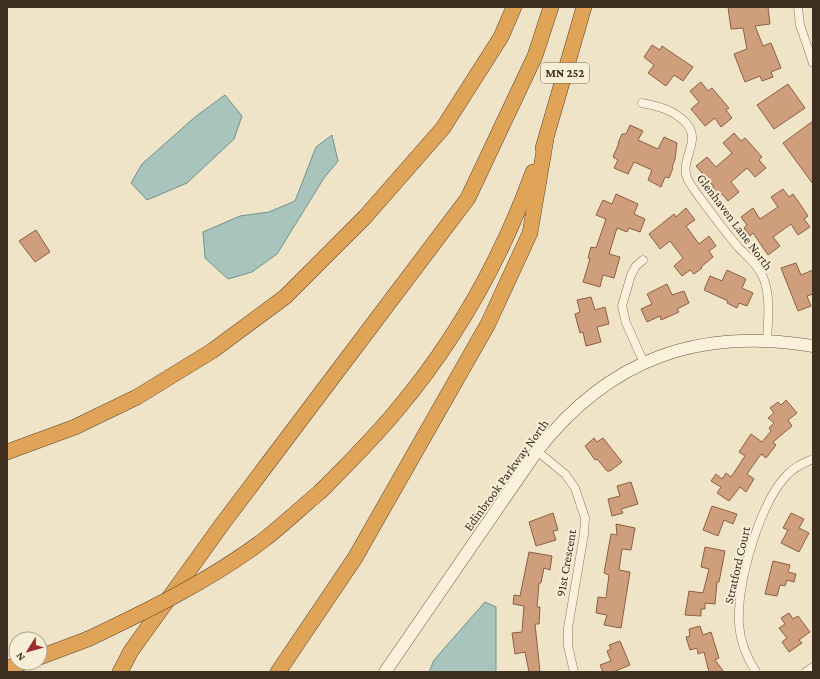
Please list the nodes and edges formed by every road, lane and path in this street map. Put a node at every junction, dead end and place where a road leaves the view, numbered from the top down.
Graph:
1 (514, 7) edge
2 (551, 7) edge
3 (584, 7) edge
4 (798, 7) edge
5 (813, 63) edge
6 (642, 104) dead end
7 (546, 139) junction
8 (643, 260) dead end
9 (767, 340) junction
10 (813, 346) edge
11 (644, 363) junction
12 (536, 451) junction
13 (7, 452) edge
14 (813, 459) edge
15 (48, 654) edge
16 (813, 667) edge
17 (120, 672) edge
18 (278, 672) edge
19 (385, 672) edge
20 (574, 672) edge
21 (756, 672) edge
22 (806, 672) edge

1 - 13 highway
2 - 17 highway
3 - 7 highway, MN 252
4 - 5 street
6 - 9 street, Glenhaven Lane North
7 - 15 highway, bridge
7 - 18 highway
8 - 11 street
9 - 10 street, Edinbrook Parkway North
9 - 11 street, Edinbrook Parkway North
11 - 12 street, Edinbrook Parkway North
12 - 19 street, Edinbrook Parkway North
12 - 20 street, 91st Crescent
14 - 21 street, Stratford Court
16 - 22 street

